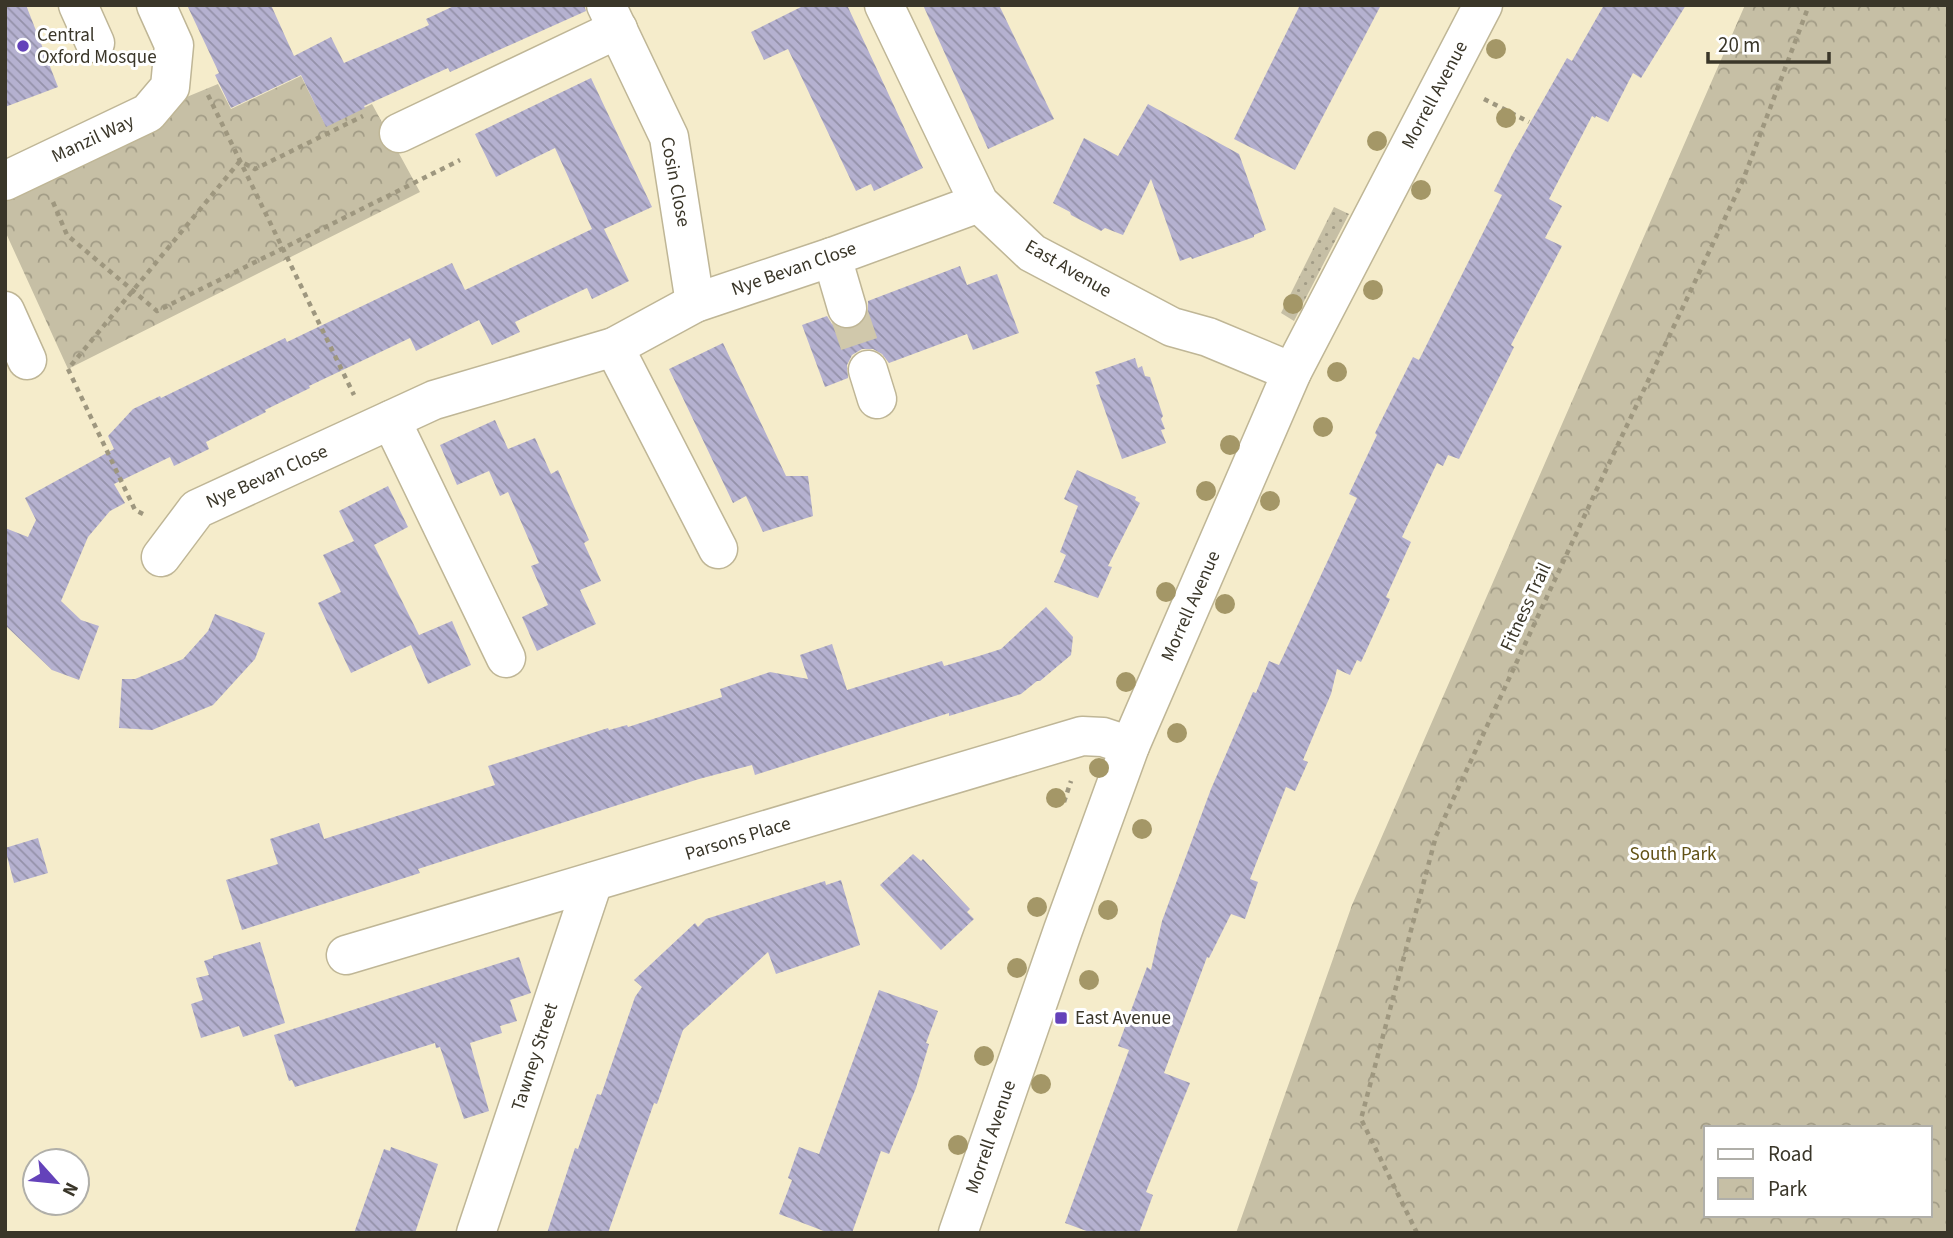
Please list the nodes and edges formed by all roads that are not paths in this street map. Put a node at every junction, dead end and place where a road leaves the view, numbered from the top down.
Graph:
1 (78, 5) edge
2 (156, 5) edge
3 (884, 5) edge
4 (1483, 5) edge
5 (612, 17) edge
6 (95, 43) dead end
7 (398, 133) road end
8 (21, 173) edge
9 (979, 203) junction
10 (832, 257) junction
11 (695, 303) junction
12 (847, 309) tunnel mouth
13 (5, 311) edge
14 (614, 347) junction
15 (27, 360) dead end
16 (1292, 372) junction
17 (391, 420) junction
18 (171, 543) road end
19 (718, 548) dead end
20 (506, 658) dead end
21 (1130, 746) junction
22 (593, 882) junction
23 (346, 955) dead end
24 (477, 1233) edge
25 (958, 1233) edge

1 - 6 street
2 - 8 street, Manzil Way
3 - 9 street, East Avenue
4 - 16 street, Morrell Avenue
5 - 7 street, Cosin Close
5 - 11 street, Cosin Close
9 - 10 street, Nye Bevan Close
9 - 16 street, East Avenue
10 - 11 street, Nye Bevan Close
10 - 12 street
11 - 14 street, Nye Bevan Close
13 - 15 street
14 - 17 street, Nye Bevan Close
14 - 19 street
16 - 21 street, Morrell Avenue
17 - 18 street, Nye Bevan Close
17 - 20 street
21 - 22 street, Parsons Place
21 - 25 street, Morrell Avenue
22 - 23 street, Parsons Place
22 - 24 street, Tawney Street

